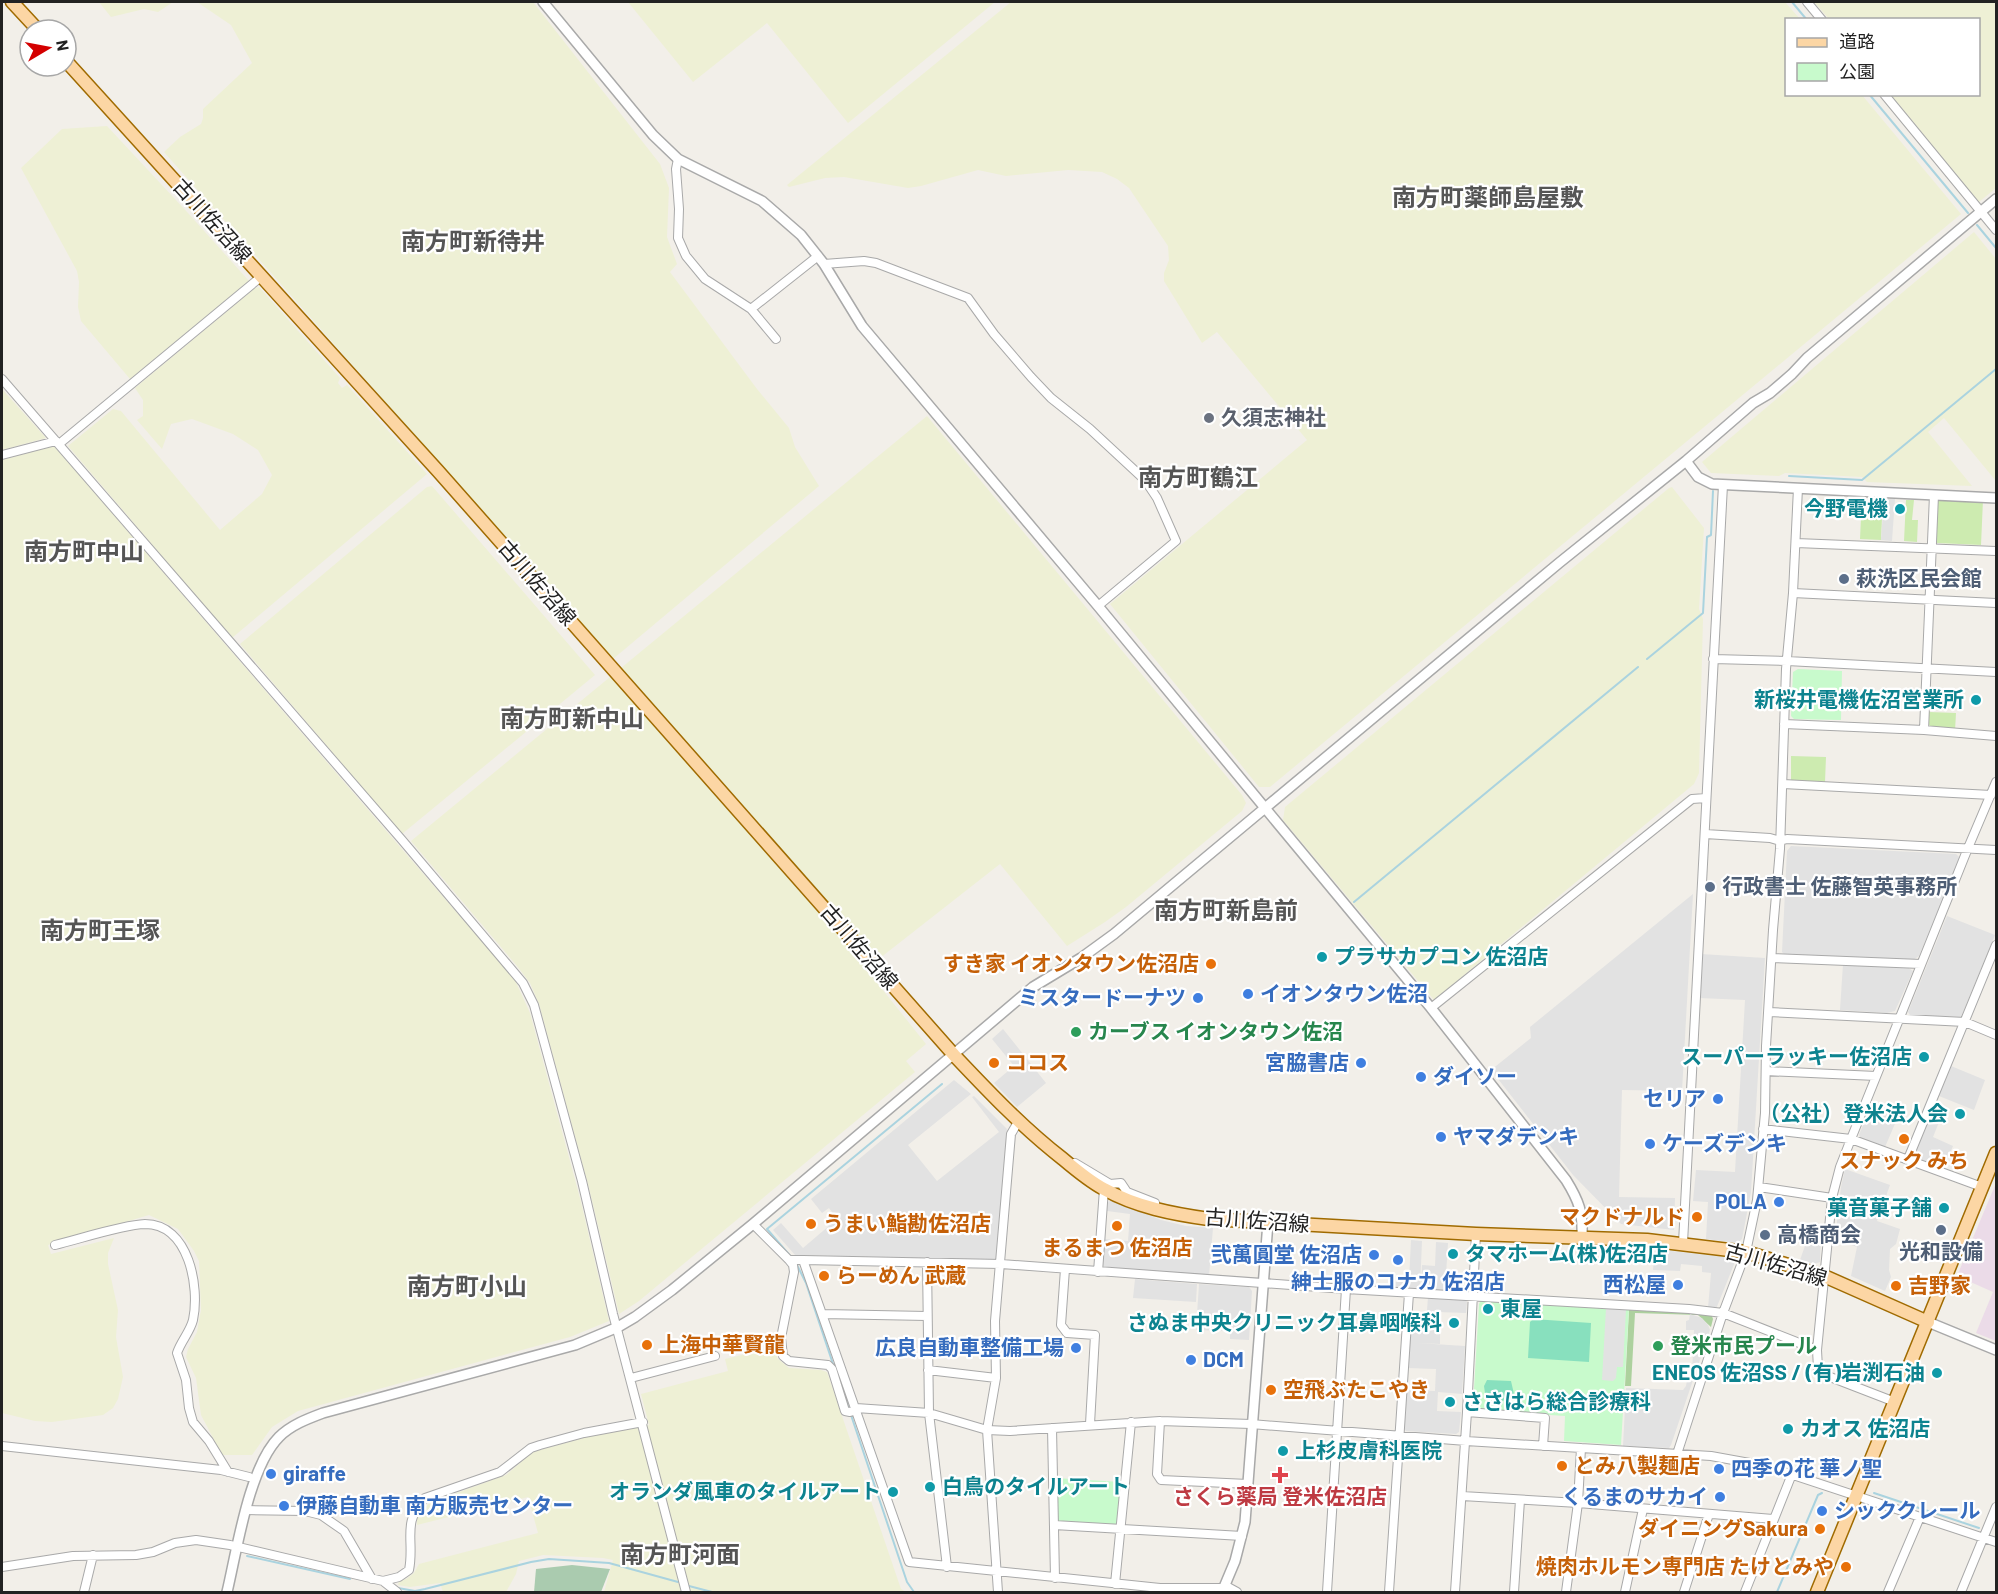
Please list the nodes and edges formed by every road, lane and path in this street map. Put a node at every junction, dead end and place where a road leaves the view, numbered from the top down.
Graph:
1 (12, 2) edge
2 (543, 2) edge
3 (1807, 2) edge
4 (27, 18) edge
5 (1820, 18) edge
6 (78, 74) edge
7 (1886, 96) edge
8 (678, 159) junction
9 (1996, 199) edge
10 (1981, 212) junction
11 (1996, 230) edge
12 (821, 260) junction
13 (262, 276) junction
14 (751, 309) junction
15 (776, 339) dead end
16 (2, 379) edge
17 (58, 443) junction
18 (2, 455) edge
19 (1686, 461) junction
20 (1723, 485) junction
21 (1798, 488) junction
22 (1934, 495) junction
23 (1996, 498) edge
24 (1796, 543) junction
25 (1931, 550) junction
26 (1996, 551) edge
27 (1793, 593) junction
28 (1929, 599) junction
29 (1996, 603) edge
30 (1098, 606) junction
31 (1713, 659) junction
32 (1787, 661) junction
33 (1926, 669) junction
34 (1996, 672) edge
35 (1784, 724) junction
36 (1924, 730) junction
37 (1996, 736) edge
38 (1996, 783) edge
39 (1783, 784) junction
40 (1991, 795) junction
41 (1706, 798) junction
42 (1265, 808) junction
43 (1705, 834) junction
44 (1780, 841) junction
45 (1968, 848) junction
46 (1996, 850) edge
47 (1996, 945) edge
48 (1772, 958) junction
49 (1921, 964) junction
50 (1431, 1008) junction
51 (1769, 1012) junction
52 (1899, 1018) junction
53 (1965, 1022) junction
54 (1996, 1035) edge
55 (954, 1055) junction
56 (1766, 1071) junction
57 (1876, 1076) junction
58 (1018, 1122) junction
59 (1763, 1129) junction
60 (1851, 1139) junction
61 (1048, 1147) junction
62 (1996, 1153) edge
63 (1908, 1159) junction
64 (1759, 1187) junction
65 (1983, 1187) junction
66 (1104, 1190) junction
67 (1832, 1198) junction
68 (1186, 1216) junction
69 (1268, 1222) junction
70 (753, 1224) junction
71 (1476, 1234) junction
72 (1582, 1237) junction
73 (1683, 1243) junction
74 (55, 1245) dead end
75 (1746, 1252) junction
76 (796, 1260) junction
77 (927, 1262) junction
78 (1001, 1264) junction
79 (1065, 1269) junction
80 (1098, 1272) junction
81 (1824, 1276) junction
82 (1262, 1283) junction
83 (1346, 1289) junction
84 (1409, 1293) junction
85 (1474, 1296) junction
86 (1724, 1313) junction
87 (823, 1314) junction
88 (927, 1316) junction
89 (1928, 1322) junction
90 (618, 1328) junction
91 (1817, 1350) junction
92 (1996, 1350) edge
93 (715, 1356) dead end
94 (928, 1370) junction
95 (631, 1378) junction
96 (996, 1378) junction
97 (1895, 1402) junction
98 (853, 1410) junction
99 (1467, 1412) junction
100 (929, 1413) junction
101 (1160, 1420) junction
102 (643, 1422) junction
103 (1131, 1422) junction
104 (1090, 1424) junction
105 (1251, 1424) junction
106 (1052, 1428) junction
107 (987, 1430) junction
108 (1337, 1430) junction
109 (1400, 1435) junction
110 (1466, 1441) junction
111 (2, 1446) edge
112 (1543, 1446) junction
113 (1581, 1448) junction
114 (1677, 1454) junction
115 (228, 1472) junction
116 (1792, 1474) junction
117 (249, 1477) dead end
118 (1248, 1484) junction
119 (1857, 1495) junction
120 (1462, 1496) junction
121 (1520, 1500) junction
122 (1578, 1503) junction
123 (1996, 1507) edge
124 (1643, 1509) junction
125 (246, 1510) junction
126 (1709, 1514) junction
127 (1920, 1517) junction
128 (1773, 1520) junction
129 (1054, 1525) junction
130 (1120, 1529) junction
131 (1242, 1536) junction
132 (1983, 1537) junction
133 (1996, 1542) edge
134 (238, 1546) junction
135 (93, 1555) junction
136 (2, 1567) edge
137 (947, 1567) junction
138 (997, 1572) junction
139 (372, 1578) junction
140 (1055, 1578) junction
141 (383, 1581) junction
142 (1115, 1584) junction
143 (1224, 1589) edge
144 (85, 1590) edge
145 (227, 1593) edge
146 (397, 1593) edge
147 (686, 1593) edge
148 (998, 1593) edge
149 (1237, 1593) edge
150 (1327, 1593) edge
151 (1389, 1593) edge
152 (1455, 1593) edge
153 (1514, 1593) edge
154 (1566, 1593) edge
155 (1625, 1593) edge
156 (1684, 1593) edge
157 (1745, 1593) edge
158 (1817, 1593) edge
159 (1888, 1593) edge
160 (1961, 1593) edge

1 - 4 main road
2 - 8 street
3 - 5 street
6 - 13 main road, 古川佐沼線
7 - 10 street
8 - 12 street
8 - 14 street
9 - 10 street
10 - 11 street
10 - 19 street
12 - 14 street
12 - 30 street
12 - 30 street
13 - 17 street
13 - 55 main road, 古川佐沼線
14 - 15 street
16 - 17 street
17 - 18 street
17 - 90 street
19 - 20 street
19 - 42 street
20 - 21 street
20 - 31 street
21 - 22 street
21 - 24 street
22 - 23 street
22 - 25 street
24 - 25 street
24 - 27 street
25 - 26 street
25 - 28 street
27 - 28 street
27 - 32 street
28 - 29 street
28 - 33 street
30 - 42 street
31 - 32 street
31 - 41 street
32 - 33 street
32 - 35 street
33 - 34 street
33 - 36 street
35 - 36 street
35 - 39 street
36 - 37 street
38 - 40 street
39 - 40 street
39 - 44 street
40 - 45 street
41 - 43 street
41 - 50 street
42 - 50 street
42 - 55 street
43 - 44 street
43 - 73 street
44 - 45 street
44 - 48 street
45 - 46 street
45 - 49 street
47 - 53 street
48 - 49 street
48 - 51 street
49 - 52 street
50 - 72 street
51 - 52 street
51 - 56 street
52 - 53 street
52 - 57 street
53 - 54 street
53 - 63 street
55 - 58 main road, 古川佐沼線
55 - 70 street
56 - 57 street
56 - 59 street
57 - 60 street
58 - 61 main road, 古川佐沼線
58 - 78 street
59 - 60 street
59 - 64 street
60 - 63 street
60 - 67 street
61 - 66 main road, 古川佐沼線
61 - 68 street
62 - 65 main road
63 - 65 street
64 - 67 street
64 - 75 street
65 - 89 main road
66 - 68 main road, 古川佐沼線
66 - 80 street
67 - 81 street
68 - 69 main road, 古川佐沼線
69 - 71 main road, 古川佐沼線
69 - 82 street
70 - 76 street
70 - 90 street
71 - 72 main road, 古川佐沼線
71 - 85 street
72 - 73 main road, 古川佐沼線
73 - 75 main road, 古川佐沼線
74 - 115 street
75 - 81 main road, 古川佐沼線
75 - 86 street
76 - 77 street
76 - 87 street
76 - 98 street
77 - 78 street
77 - 88 street
78 - 79 street
78 - 96 street
79 - 80 street
79 - 104 street
80 - 82 street
81 - 89 main road, 古川佐沼線
81 - 91 street
82 - 83 street
82 - 105 street
83 - 84 street
83 - 108 street
84 - 85 street
84 - 109 street
85 - 86 street
85 - 99 street
86 - 91 street
86 - 114 street
87 - 88 street
87 - 98 street
88 - 94 street
89 - 92 street
89 - 97 main road
90 - 95 street
90 - 125 street
91 - 97 street
93 - 95 street
94 - 96 street
94 - 100 street
95 - 102 street
96 - 107 street
97 - 119 main road
98 - 100 street
98 - 137 street
99 - 110 street
99 - 112 street
100 - 107 street
100 - 137 street
101 - 103 street
101 - 105 street
101 - 118 street
102 - 141 street
102 - 147 street
103 - 104 street
103 - 130 street
104 - 106 street
105 - 108 street
105 - 118 street
106 - 107 street
106 - 129 street
107 - 138 street
108 - 109 street
108 - 150 street
109 - 110 street
109 - 151 street
110 - 112 street
110 - 120 street
111 - 115 street
112 - 113 street
113 - 114 street
113 - 122 street
114 - 116 street
115 - 117 street
116 - 119 street
116 - 128 street
118 - 131 street
119 - 127 street
119 - 158 main road
120 - 121 street
120 - 152 street
121 - 122 street
121 - 153 street
122 - 124 street
122 - 154 street
123 - 132 street
124 - 126 street
124 - 155 street
125 - 134 street
125 - 139 street
126 - 128 street
126 - 156 street
127 - 132 street
127 - 159 street
128 - 157 street
129 - 130 street
129 - 140 street
130 - 131 street
130 - 142 street
131 - 143 street
132 - 133 street
132 - 160 street
134 - 135 street
134 - 139 street
134 - 145 street
135 - 136 street
135 - 144 street
137 - 138 street
138 - 140 street
138 - 148 street
139 - 141 street
140 - 142 street
141 - 146 street
142 - 143 street
143 - 149 street

